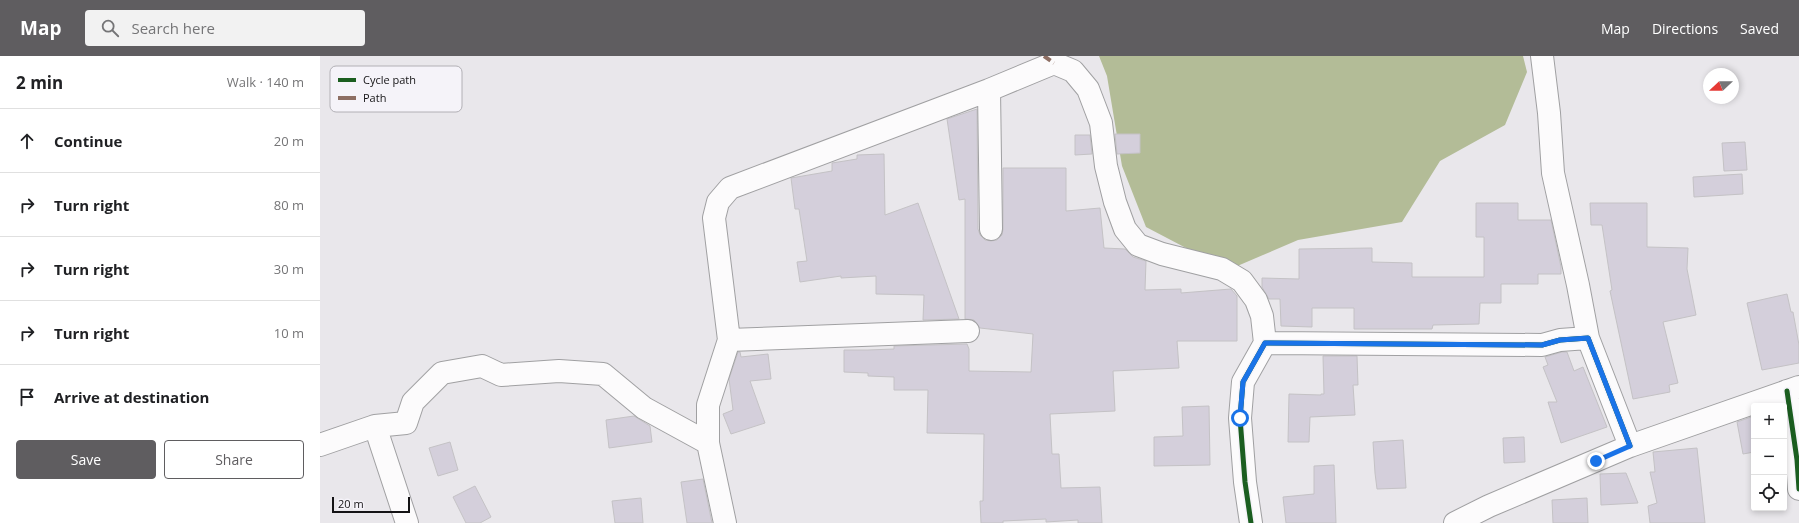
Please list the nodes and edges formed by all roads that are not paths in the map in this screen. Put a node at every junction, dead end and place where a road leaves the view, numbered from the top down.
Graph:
1 (1542, 56) edge
2 (989, 90) junction
3 (990, 228) dead end
4 (968, 331) dead end
5 (1588, 338) junction
6 (729, 340) junction
7 (1265, 343) junction
8 (1793, 389) edge
9 (375, 426) junction
10 (708, 444) junction
11 (320, 445) edge
12 (1630, 446) junction
13 (1799, 489) edge
14 (407, 523) edge
15 (725, 523) edge
16 (1251, 523) edge
17 (1458, 523) edge

1 - 5 street
2 - 3 street
2 - 6 street
2 - 7 street
4 - 6 street
5 - 7 street
5 - 12 street
6 - 10 street
7 - 16 street
8 - 12 street
8 - 13 street
9 - 10 street
9 - 11 street
9 - 14 street
10 - 15 street
12 - 17 street

